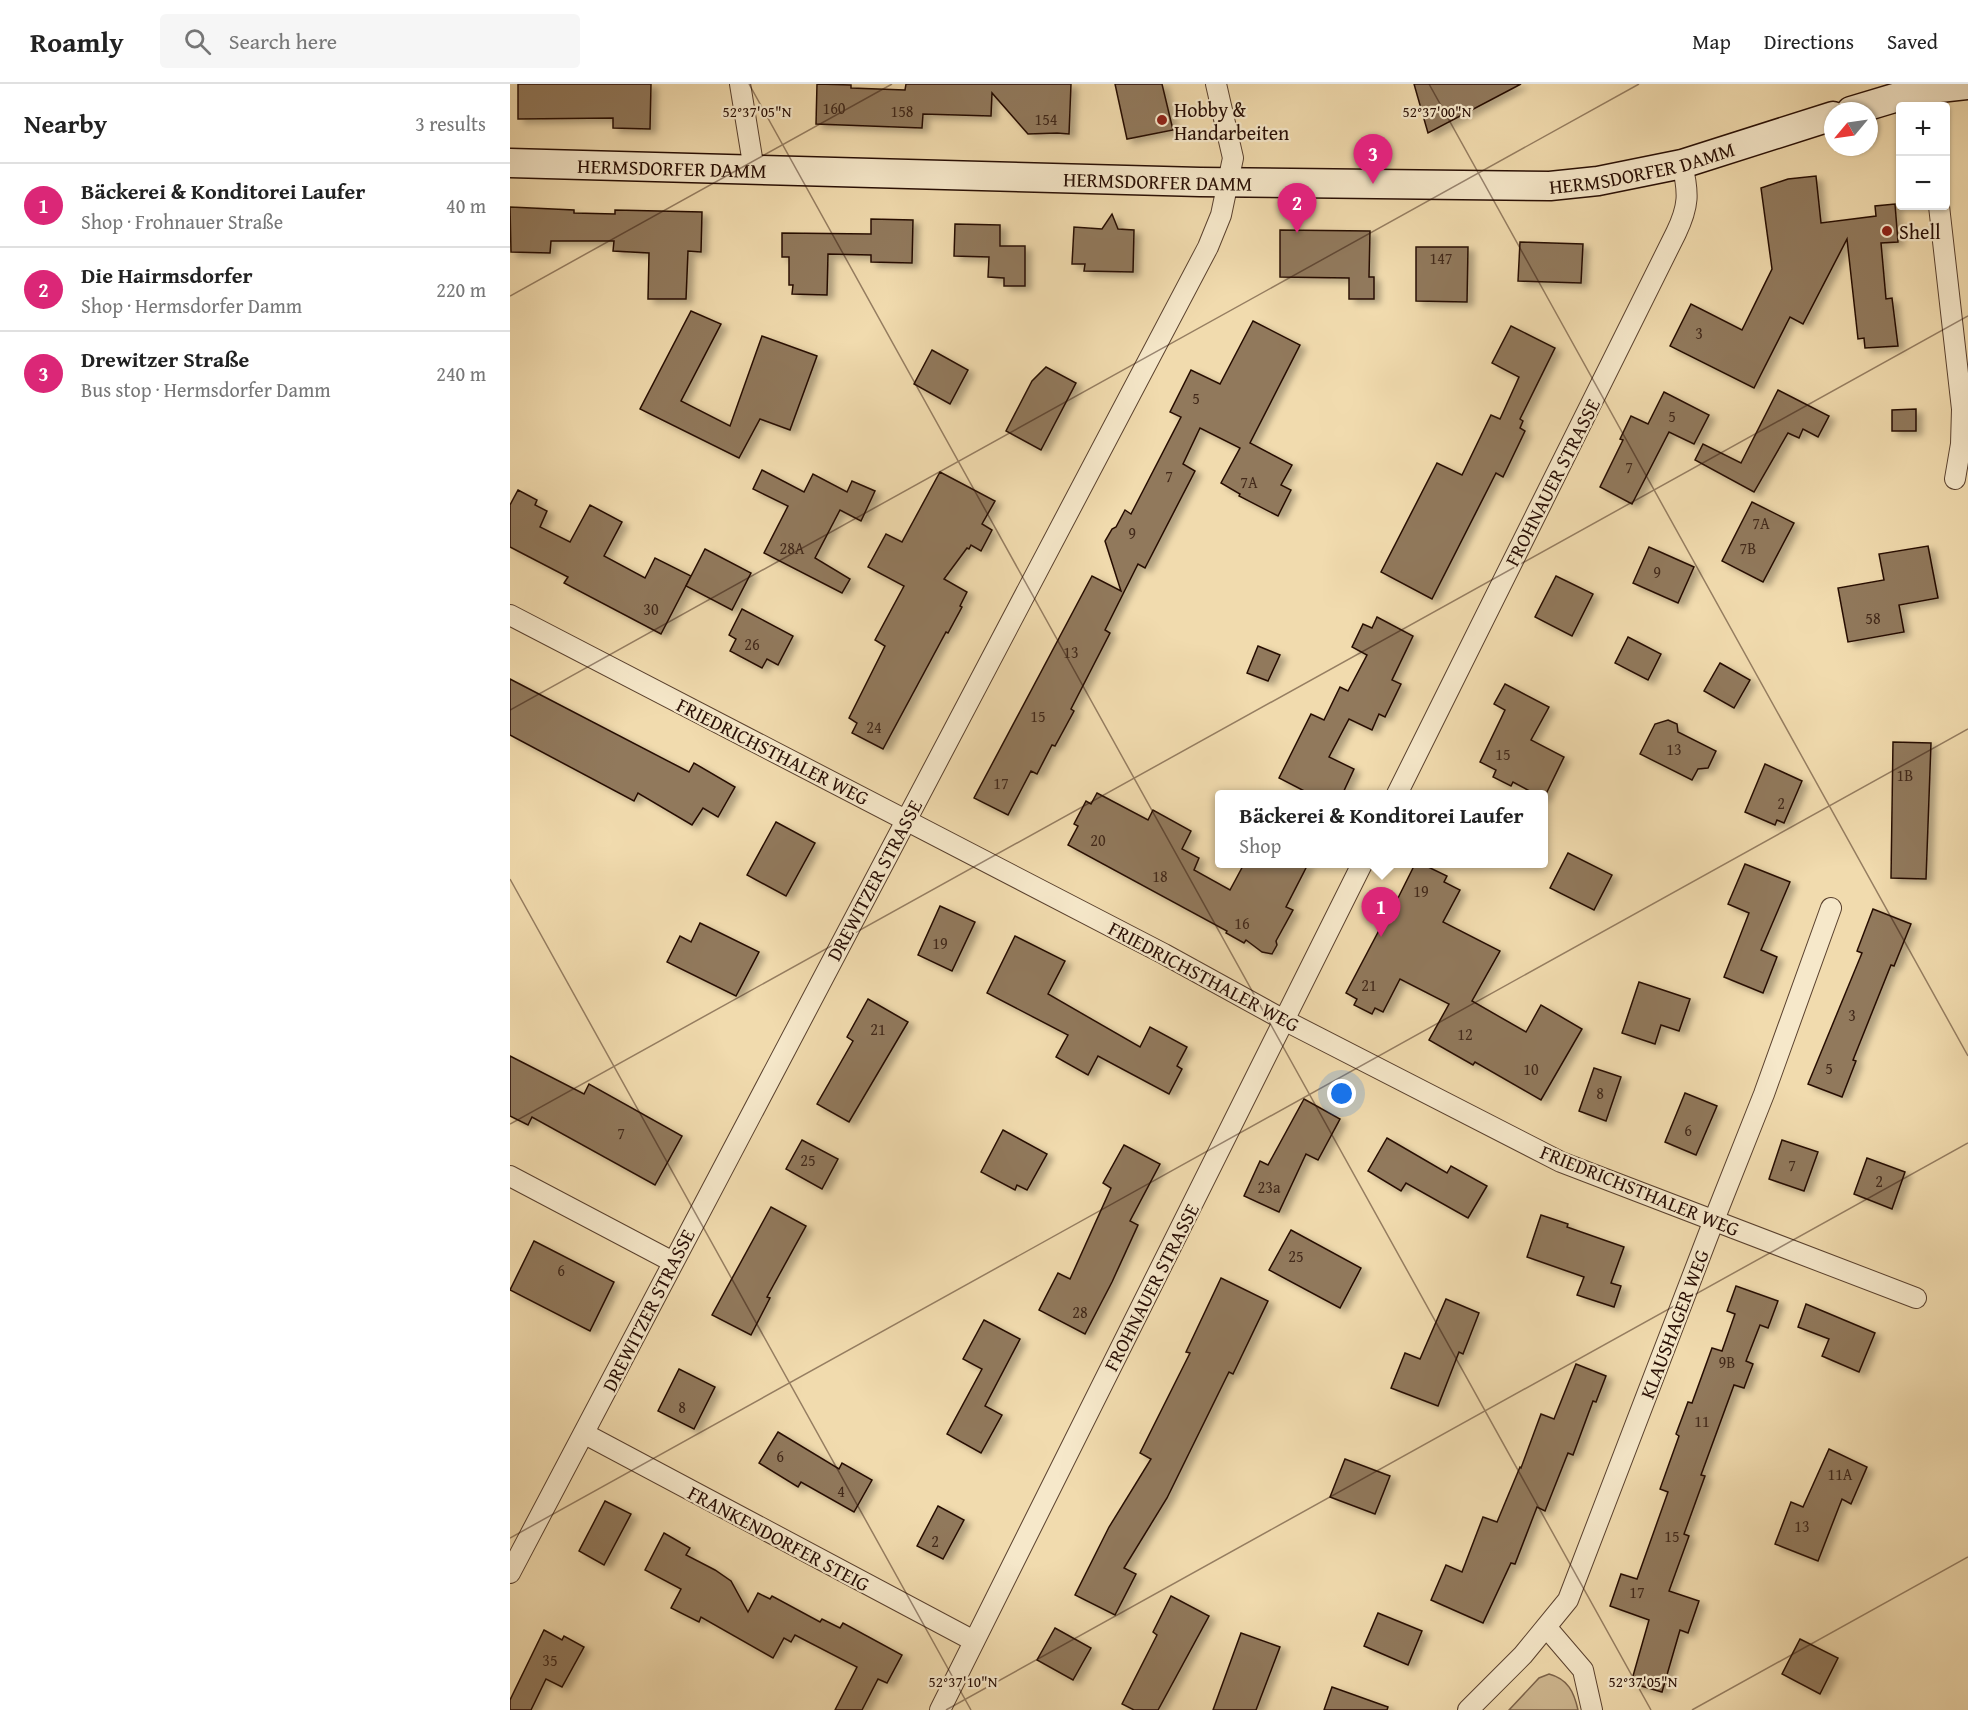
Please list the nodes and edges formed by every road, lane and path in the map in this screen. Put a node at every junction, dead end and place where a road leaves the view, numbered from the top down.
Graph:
1 (740, 84) edge
2 (1216, 84) edge
3 (1968, 85) edge
4 (1922, 94) edge
5 (1878, 105) edge
6 (1824, 119) edge
7 (510, 163) edge
8 (1682, 164) junction
9 (754, 170) junction
10 (1229, 182) junction
11 (1940, 210) edge
12 (1955, 479) dead end
13 (510, 615) edge
14 (1399, 790) edge
15 (906, 821) junction
16 (1360, 868) edge
17 (1831, 908) dead end
18 (1284, 1020) junction
19 (510, 1176) edge
20 (1714, 1220) junction
21 (673, 1262) junction
22 (1916, 1298) dead end
23 (585, 1434) junction
24 (510, 1573) edge
25 (1547, 1628) junction
26 (974, 1641) junction
27 (940, 1710) edge
28 (1468, 1710) edge
29 (1593, 1710) edge

1 - 9 street
2 - 10 street, DREWITZER STRASSE
3 - 4 main road
4 - 5 main road
6 - 8 main road, HERMSDORFER DAMM
7 - 9 main road, HERMSDORFER DAMM
8 - 10 main road, HERMSDORFER DAMM
8 - 14 street, FROHNAUER STRASSE
9 - 10 main road, HERMSDORFER DAMM
10 - 15 street, DREWITZER STRASSE
11 - 12 street
13 - 15 street, FRIEDRICHSTHALER WEG
15 - 18 street, FRIEDRICHSTHALER WEG
15 - 21 street, DREWITZER STRASSE
16 - 18 street, FROHNAUER STRASSE
17 - 20 street, KLAUSHAGER WEG
18 - 20 street, FRIEDRICHSTHALER WEG
18 - 26 street, FROHNAUER STRASSE
19 - 21 street
20 - 22 street, FRIEDRICHSTHALER WEG
20 - 25 street, KLAUSHAGER WEG
21 - 23 street, DREWITZER STRASSE
23 - 24 street, DREWITZER STRASSE
23 - 26 street, FRANKENDORFER STEIG
25 - 28 street, KLAUSHAGER WEG
25 - 29 street
26 - 27 street, FROHNAUER STRASSE

